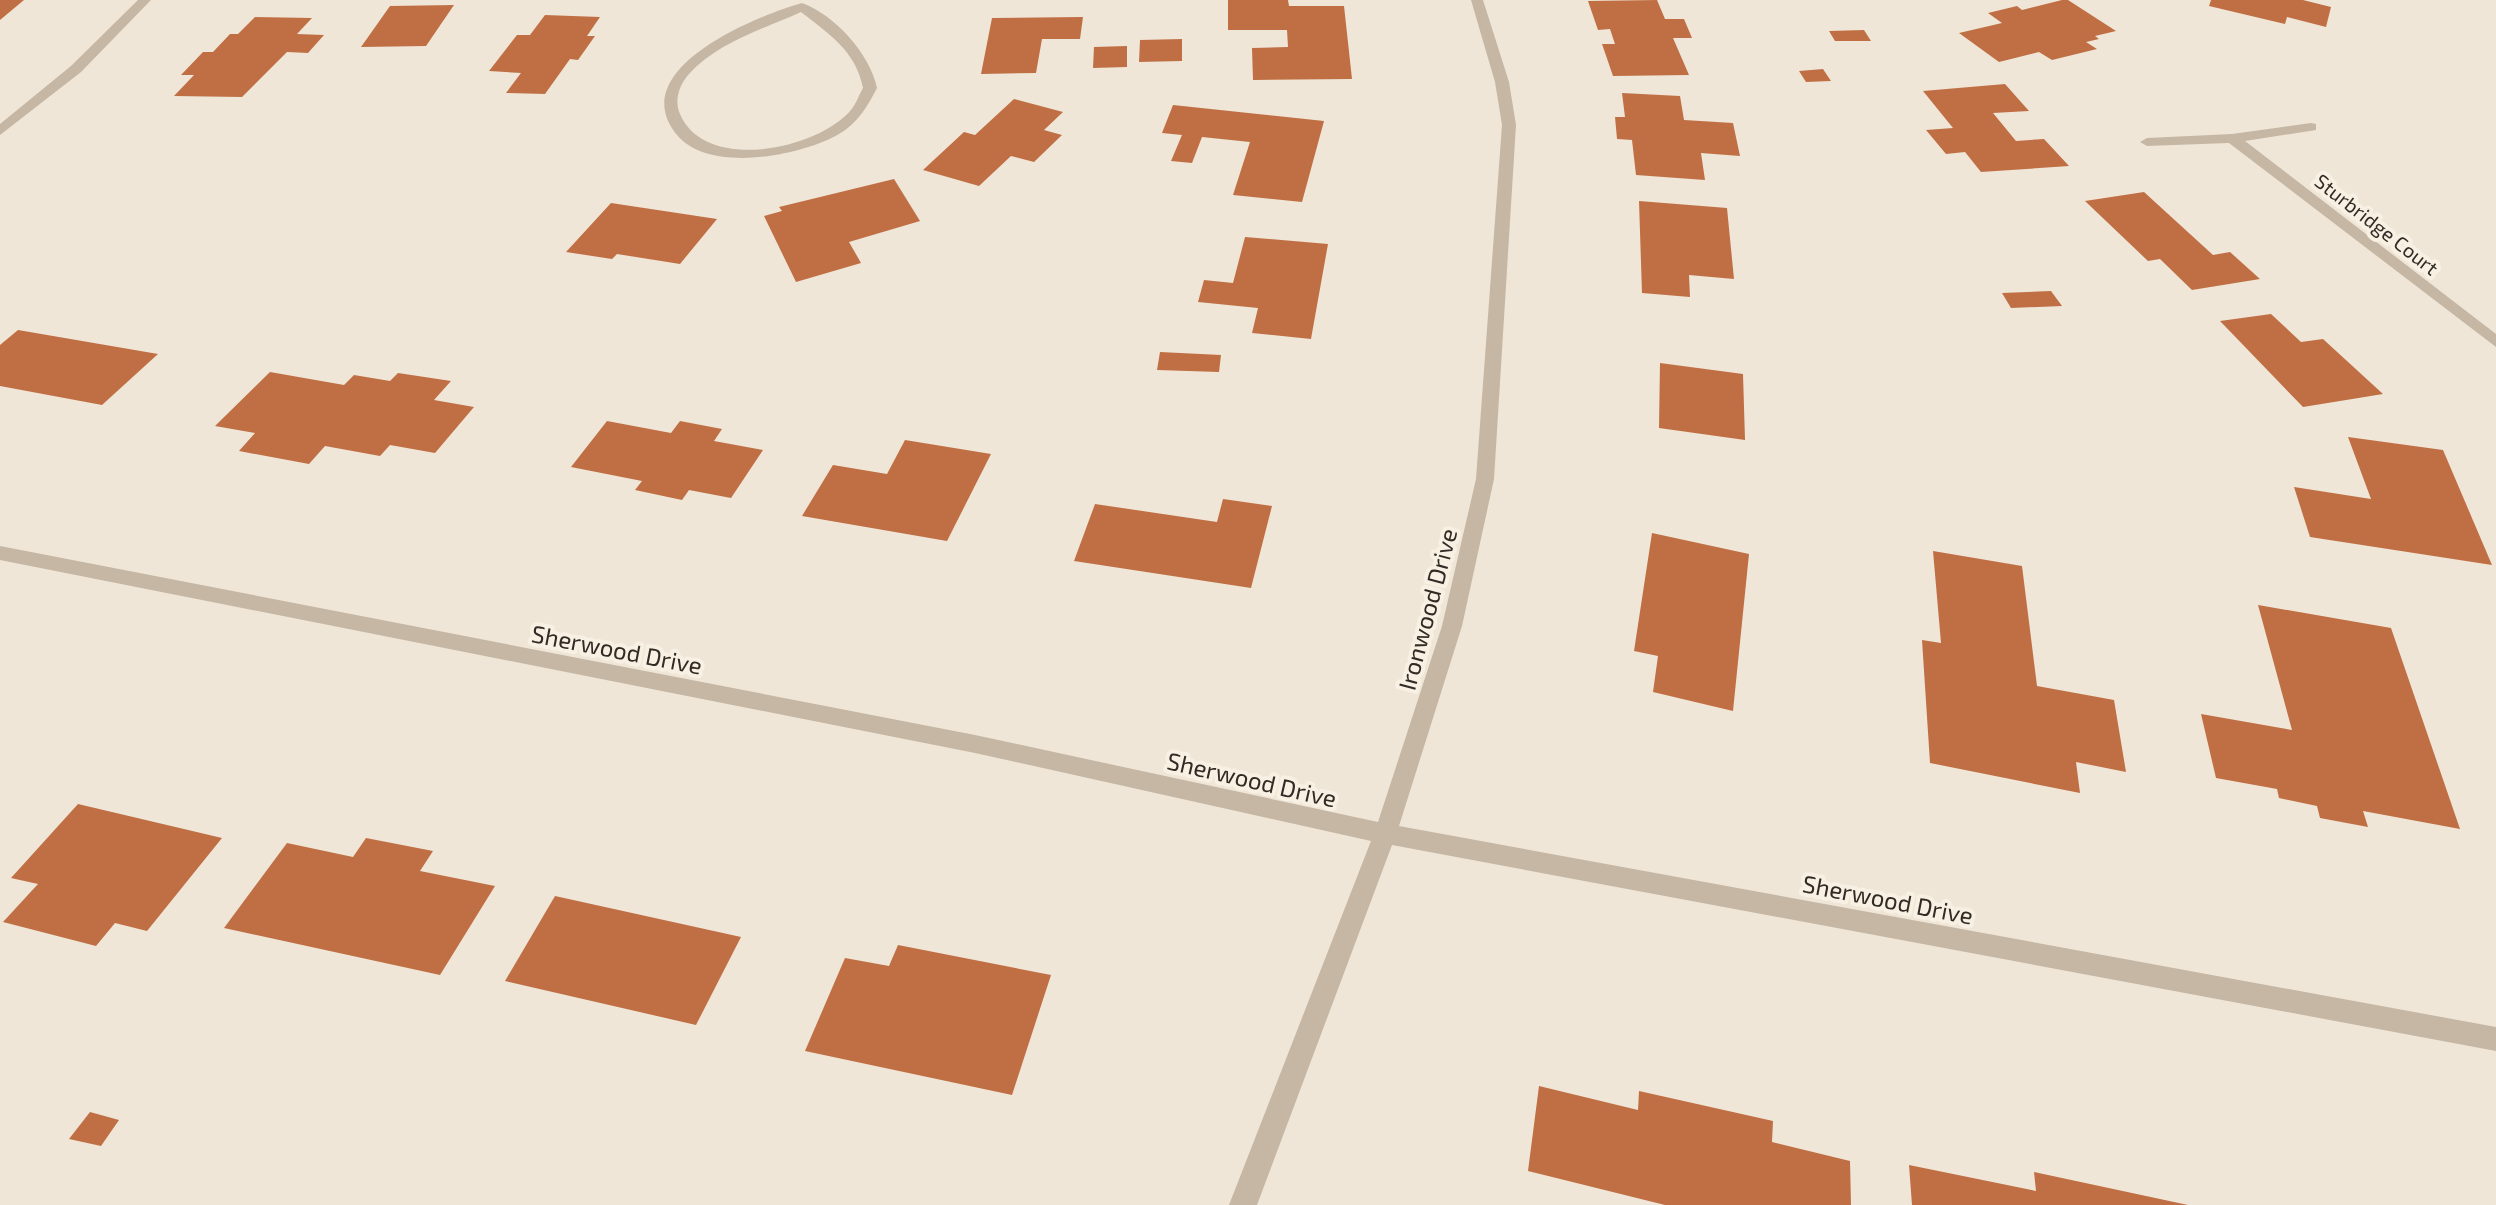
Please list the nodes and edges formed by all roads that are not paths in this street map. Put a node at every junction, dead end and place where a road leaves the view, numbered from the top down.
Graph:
1 (145, 0) edge
2 (1477, 0) edge
3 (803, 4) edge
4 (2311, 127) dead end
5 (0, 131) edge
6 (2232, 138) junction
7 (2147, 142) dead end
8 (2495, 341) edge
9 (0, 553) edge
10 (1385, 833) junction
11 (2496, 1039) edge
12 (1243, 1205) edge

1 - 5 street
2 - 10 street, Ironwood Drive
3 - 3 street
4 - 6 street
6 - 7 street
6 - 8 street, Sturbridge Court
9 - 10 street, Sherwood Drive
10 - 11 street, Sherwood Drive
10 - 12 street, Ironwood Drive

